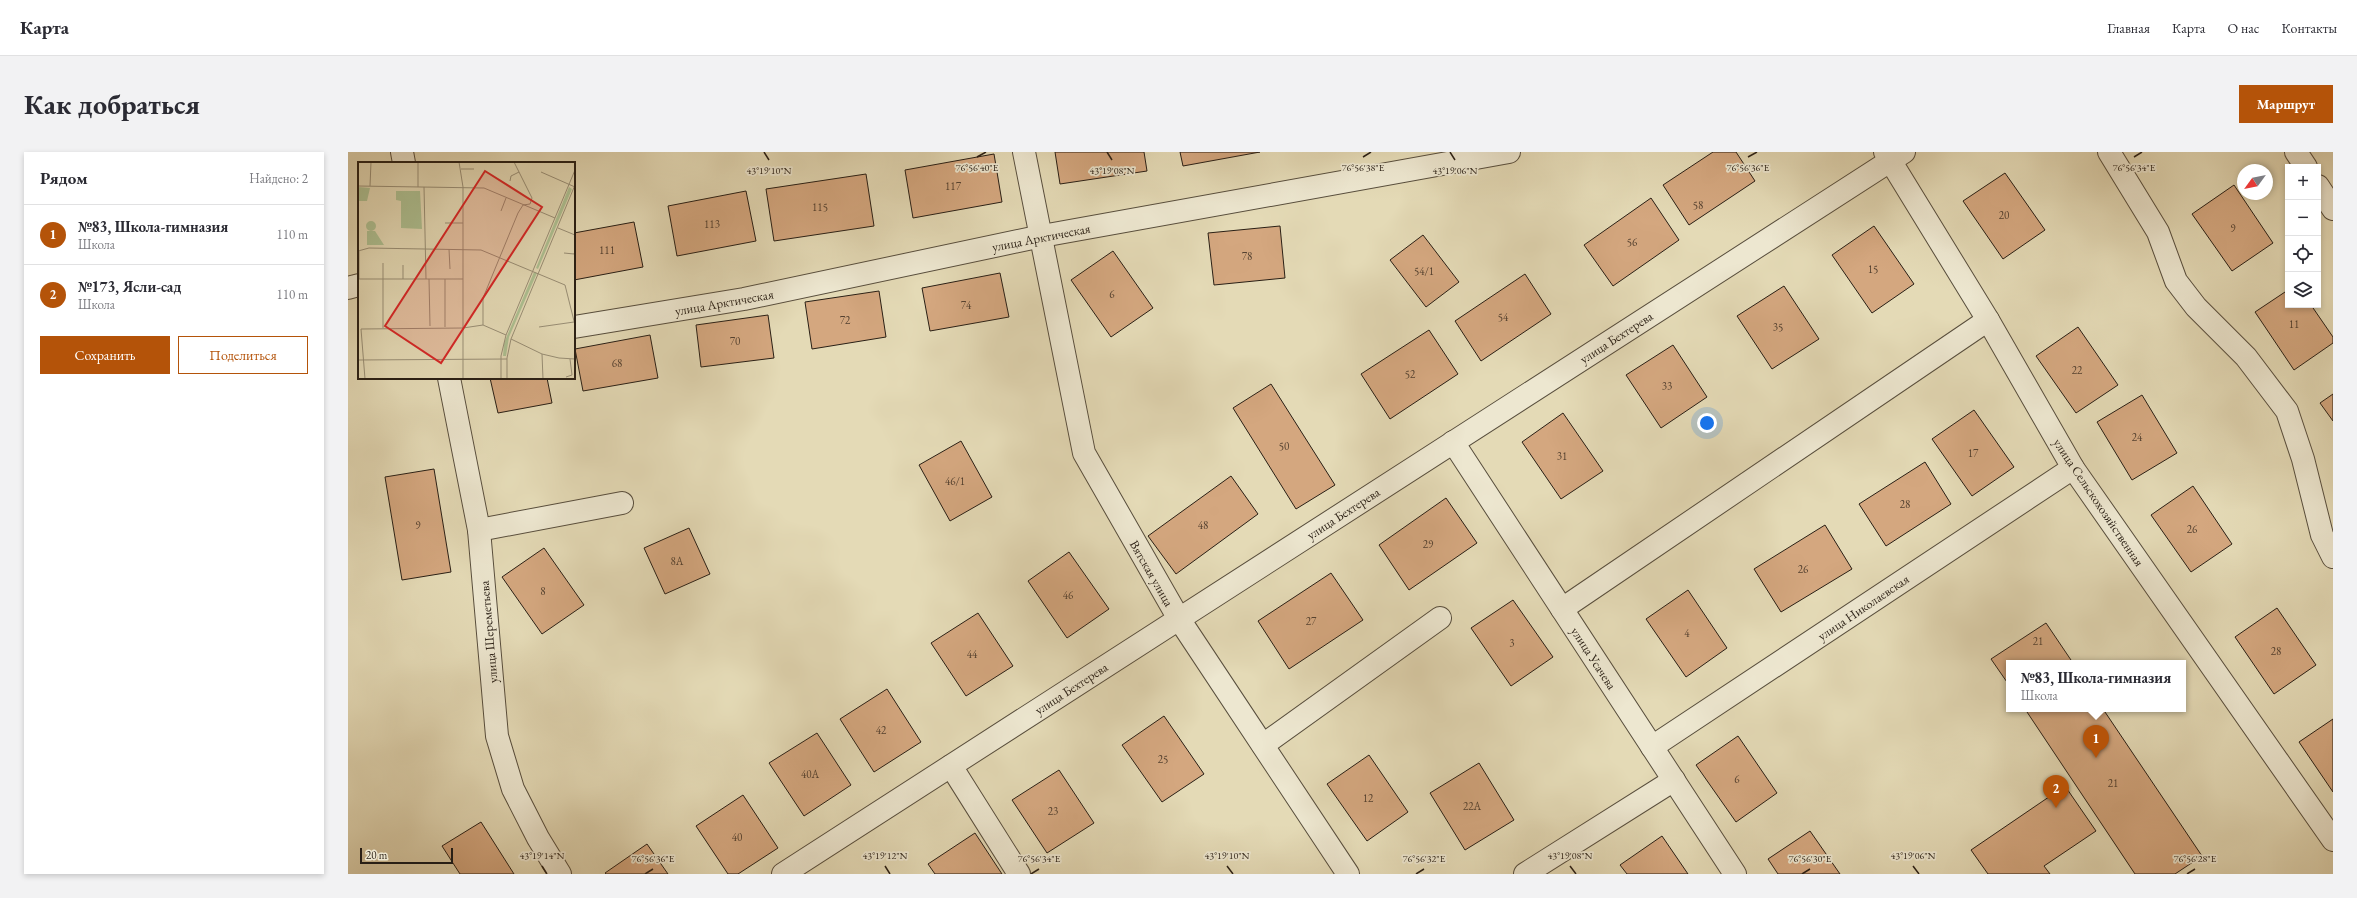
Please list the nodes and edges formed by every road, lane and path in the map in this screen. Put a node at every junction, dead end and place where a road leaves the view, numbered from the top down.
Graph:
1 (402, 152) edge
2 (1024, 152) edge
3 (1509, 152) edge
4 (2109, 152) edge
5 (2296, 152) edge
6 (1893, 155) edge
7 (404, 162) edge
8 (2304, 164) edge
9 (2321, 191) edge
10 (2333, 209) edge
11 (1042, 236) junction
12 (358, 285) edge
13 (348, 288) edge
14 (1988, 320) junction
15 (575, 327) edge
16 (449, 379) edge
17 (1453, 442) junction
18 (2073, 468) junction
19 (622, 503) dead end
20 (479, 530) junction
21 (2333, 557) edge
22 (1562, 609) junction
23 (1440, 618) dead end
24 (1179, 619) junction
25 (1263, 745) junction
26 (1652, 747) junction
27 (951, 766) junction
28 (1674, 780) junction
29 (2333, 840) edge
30 (560, 874) edge
31 (783, 874) edge
32 (1019, 874) edge
33 (1348, 874) edge
34 (1525, 874) edge
35 (1735, 874) edge

1 - 7 street
2 - 11 street, Вятская улица
3 - 11 street, улица Арктическая
4 - 21 street
5 - 8 street
6 - 14 street, улица Сельскохозяйственная
6 - 17 street, улица Бехтерева
9 - 10 street
11 - 15 street, улица Арктическая
11 - 24 street, Вятская улица
12 - 13 street
14 - 18 street, улица Сельскохозяйственная
14 - 22 street
16 - 20 street, улица Шереметьева
17 - 22 street, улица Усачева
17 - 24 street, улица Бехтерева
18 - 26 street, улица Николаевская
18 - 29 street, улица Сельскохозяйственная
19 - 20 street
20 - 30 street, улица Шереметьева
22 - 26 street, улица Усачева
23 - 25 street
24 - 25 street, Вятская улица
24 - 27 street, улица Бехтерева
25 - 33 street, Вятская улица
26 - 28 street, улица Усачева
27 - 31 street, улица Бехтерева
27 - 32 street
28 - 34 street
28 - 35 street, улица Усачева

